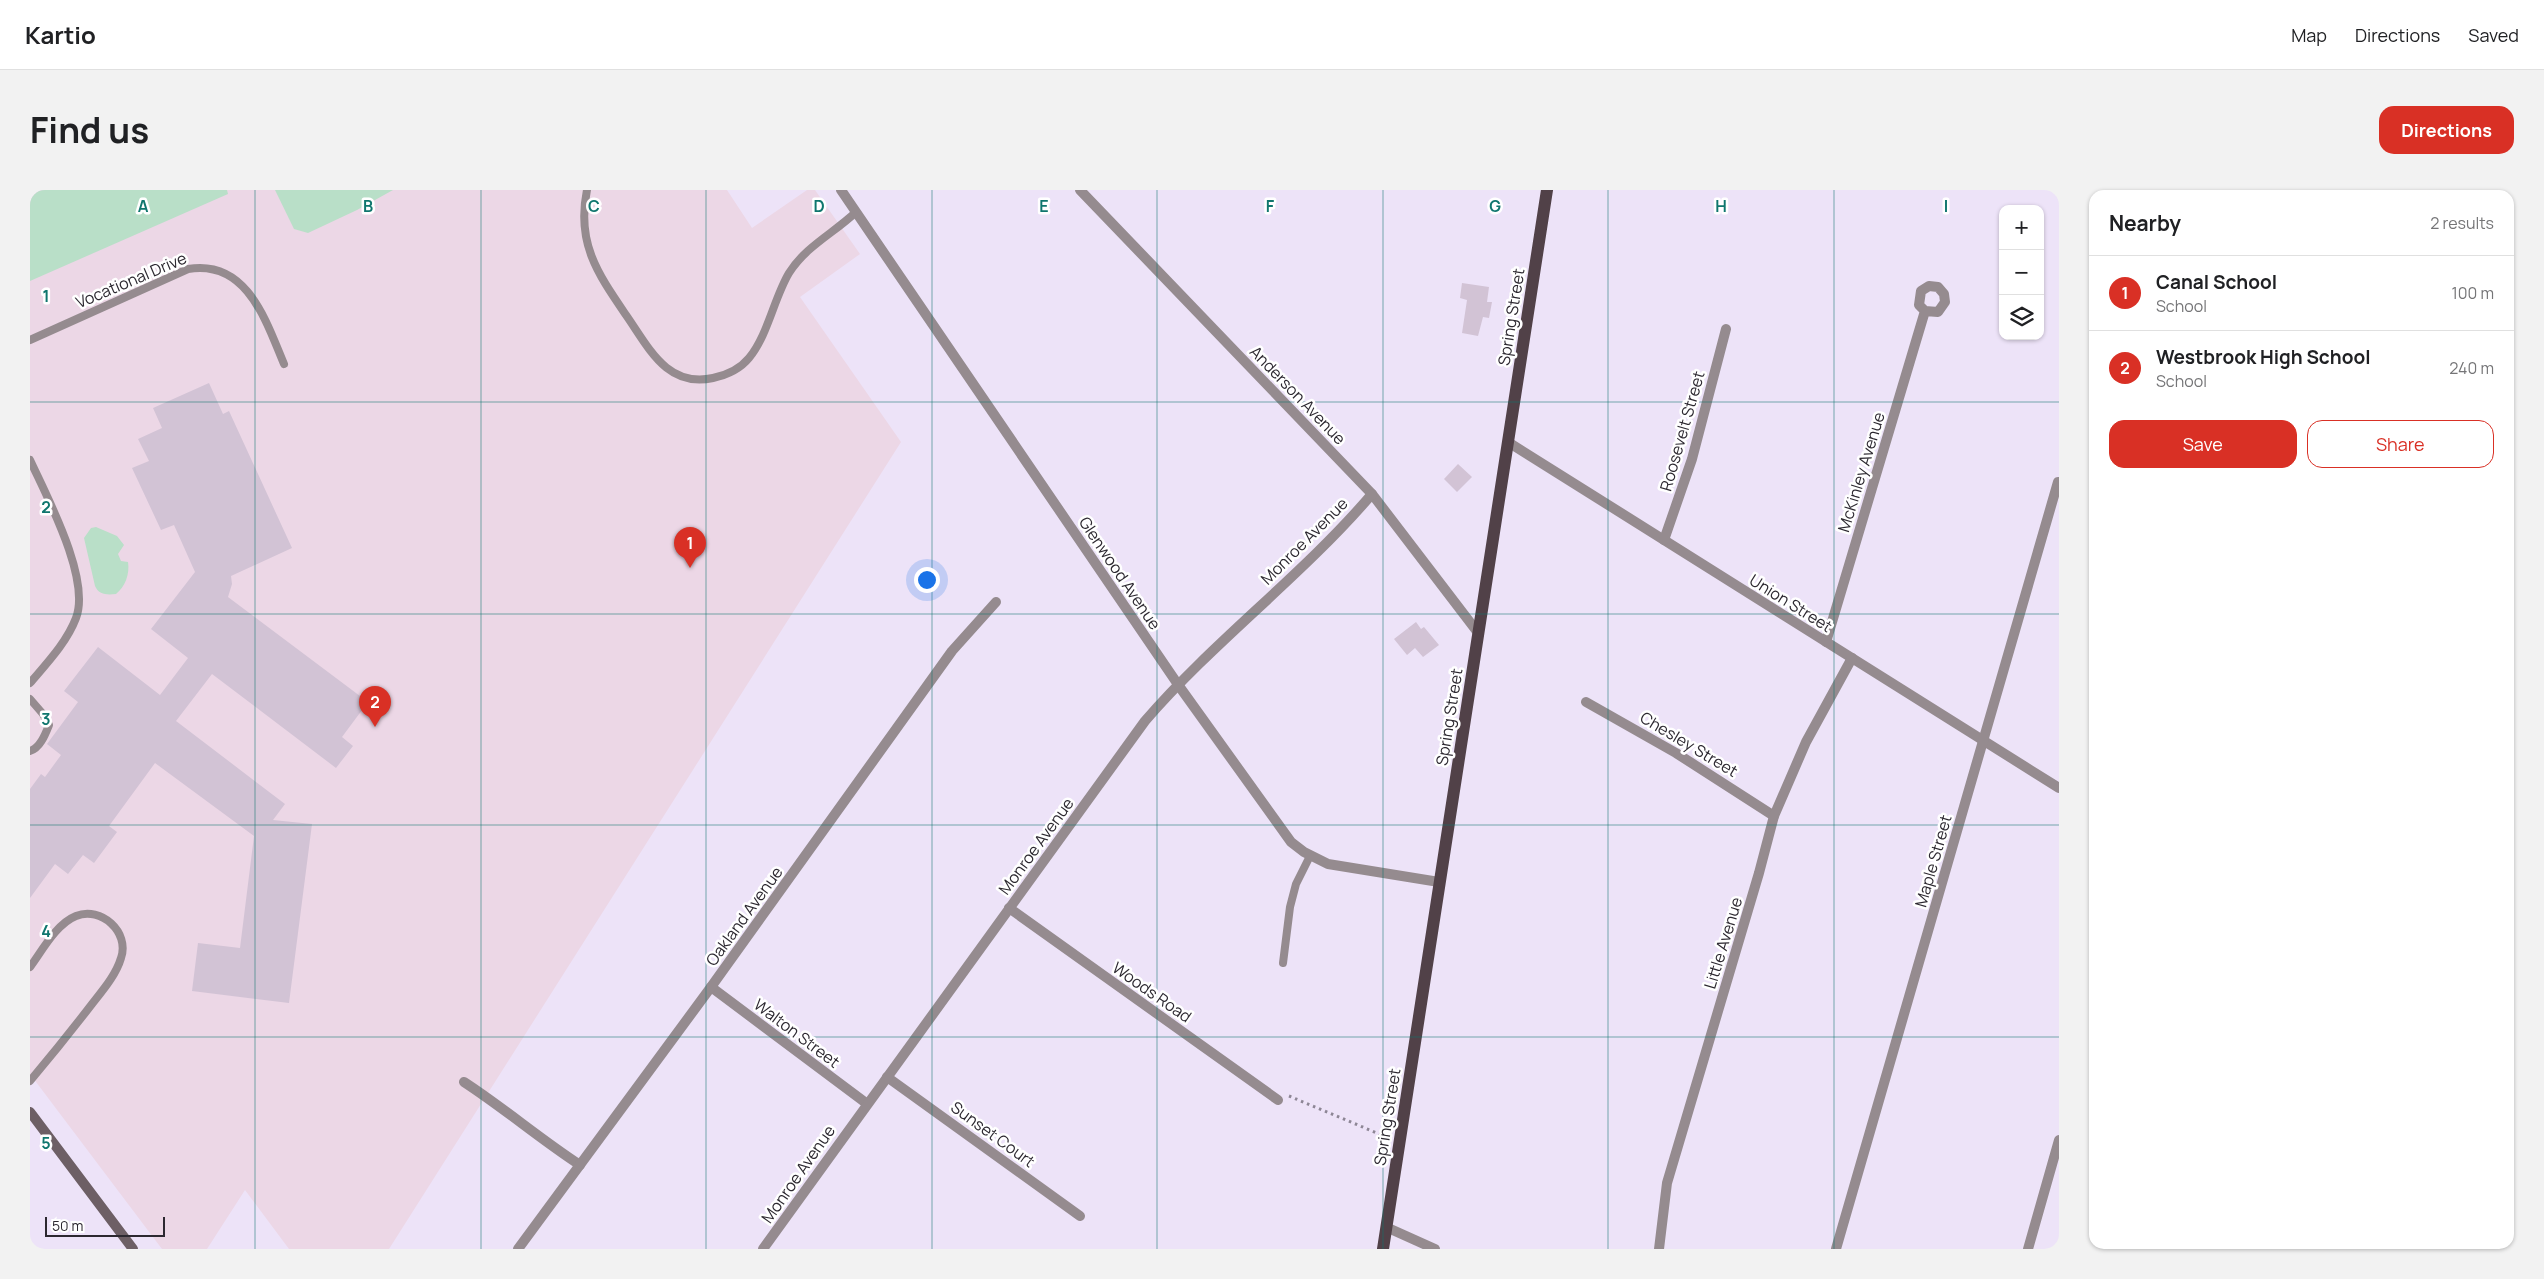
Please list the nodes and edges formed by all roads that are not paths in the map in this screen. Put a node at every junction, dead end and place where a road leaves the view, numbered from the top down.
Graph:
1 (587, 190) edge
2 (841, 190) edge
3 (1080, 190) edge
4 (1547, 190) edge
5 (856, 212) junction
6 (1925, 311) dead end
7 (1726, 329) dead end
8 (30, 340) edge
9 (284, 364) dead end
10 (1508, 442) junction
11 (30, 460) edge
12 (2058, 480) edge
13 (1372, 494) junction
14 (1664, 540) junction
15 (996, 602) dead end
16 (1479, 634) junction
17 (1826, 642) junction
18 (1852, 658) junction
19 (30, 683) edge
20 (1179, 686) junction
21 (30, 699) edge
22 (1586, 702) dead end
23 (1982, 740) junction
24 (30, 751) edge
25 (2059, 788) edge
26 (1774, 816) junction
27 (1310, 856) junction
28 (1439, 882) junction
29 (1009, 908) junction
30 (1283, 963) dead end
31 (30, 967) edge
32 (710, 987) junction
33 (888, 1077) junction
34 (30, 1082) edge
35 (464, 1082) dead end
36 (1278, 1100) road end
37 (866, 1103) junction
38 (30, 1112) edge
39 (2059, 1140) edge
40 (580, 1165) junction
41 (1080, 1216) dead end
42 (1386, 1227) junction
43 (134, 1249) edge
44 (518, 1249) edge
45 (763, 1249) edge
46 (1383, 1249) edge
47 (1435, 1249) edge
48 (1658, 1249) edge
49 (1836, 1249) edge
50 (2028, 1249) edge

1 - 5 lane
2 - 5 street, Glenwood Avenue
3 - 13 street, Anderson Avenue
4 - 10 main road, Spring Street
5 - 20 street, Glenwood Avenue
6 - 17 street, McKinley Avenue
7 - 14 street, Roosevelt Street
8 - 9 lane, Vocational Drive
10 - 14 street, Union Street
10 - 16 main road, Spring Street
11 - 19 lane
12 - 23 street, Maple Street
13 - 16 street, Anderson Avenue
13 - 20 street, Monroe Avenue
14 - 17 street, Union Street
15 - 32 street, Oakland Avenue
16 - 28 main road, Spring Street
17 - 18 street, Union Street
18 - 23 street, Union Street
18 - 26 street, Little Avenue
20 - 27 street, Glenwood Avenue
20 - 29 street, Monroe Avenue
21 - 24 lane
22 - 26 street, Chesley Street
23 - 25 street, Union Street
23 - 49 street, Maple Street
26 - 48 street, Little Avenue
27 - 28 street, Glenwood Avenue
27 - 30 lane
28 - 42 main road, Spring Street
29 - 33 street, Monroe Avenue
29 - 36 street, Woods Road
31 - 34 lane
32 - 37 street, Walton Street
32 - 40 street, Oakland Avenue
33 - 37 street, Monroe Avenue
33 - 41 street, Sunset Court
35 - 40 street
37 - 45 street, Monroe Avenue
38 - 43 main road
39 - 50 street
40 - 44 street, Oakland Avenue
42 - 46 main road, Spring Street
42 - 47 street

